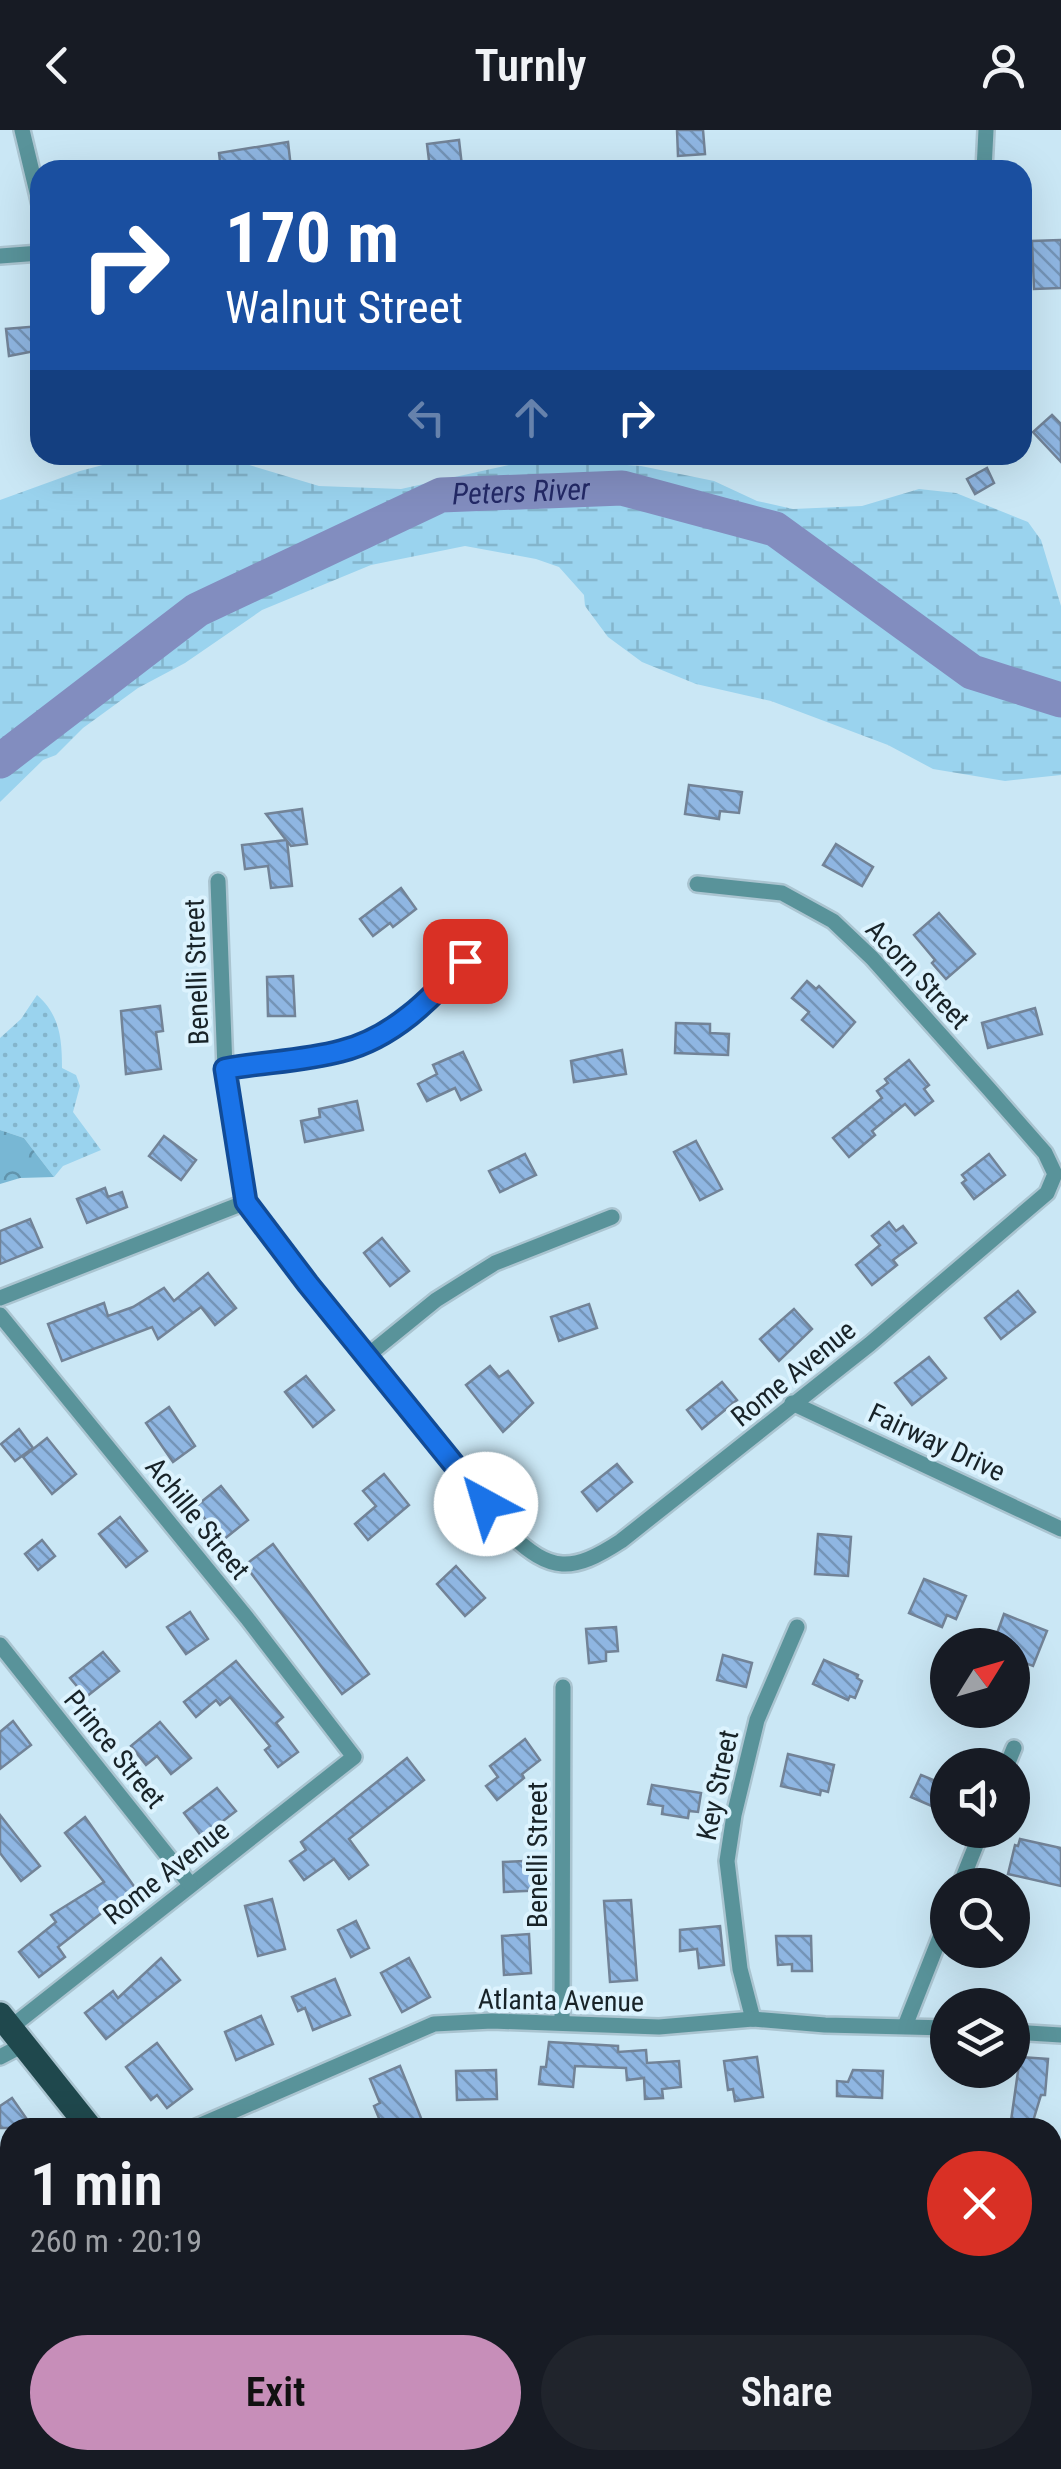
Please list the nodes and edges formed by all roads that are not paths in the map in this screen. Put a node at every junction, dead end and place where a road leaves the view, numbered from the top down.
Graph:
1 (22, 130) edge
2 (986, 130) edge
3 (984, 160) edge
4 (30, 163) edge
5 (30, 254) edge
6 (0, 256) edge
7 (218, 881) dead end
8 (697, 884) dead end
9 (465, 961) dead end
10 (225, 1069) junction
11 (1055, 1174) joint
12 (246, 1202) junction
13 (612, 1216) dead end
14 (0, 1298) edge
15 (0, 1315) edge
16 (367, 1356) junction
17 (792, 1402) junction
18 (1061, 1528) edge
19 (535, 1557) joint
20 (796, 1627) dead end
21 (0, 1645) edge
22 (563, 1687) dead end
23 (354, 1756) joint
24 (190, 1884) junction
25 (930, 1963) edge
26 (753, 2019) junction
27 (562, 2022) junction
28 (905, 2026) junction
29 (930, 2027) edge
30 (11, 2029) edge
31 (1030, 2033) edge
32 (1061, 2034) edge
33 (0, 2057) edge
34 (82, 2118) edge
35 (217, 2118) edge

1 - 4 street
2 - 3 street
5 - 6 street
7 - 10 street, Benelli Street
8 - 11 street, Acorn Street
9 - 10 street
10 - 12 street, Benelli Street
11 - 17 street, Rome Avenue
12 - 14 street
12 - 16 street, Benelli Street
13 - 16 street
15 - 23 street, Achille Street
16 - 19 street, Benelli Street
17 - 18 street, Fairway Drive
17 - 19 street, Rome Avenue
20 - 26 street, Key Street
21 - 24 street, Prince Street
22 - 27 street, Benelli Street
23 - 24 street, Rome Avenue
24 - 30 street, Rome Avenue
25 - 28 street
26 - 27 street, Atlanta Avenue
26 - 28 street, Atlanta Avenue
27 - 35 street, Atlanta Avenue
28 - 29 street, Atlanta Avenue
30 - 33 street, Rome Avenue
30 - 34 main road
31 - 32 street

